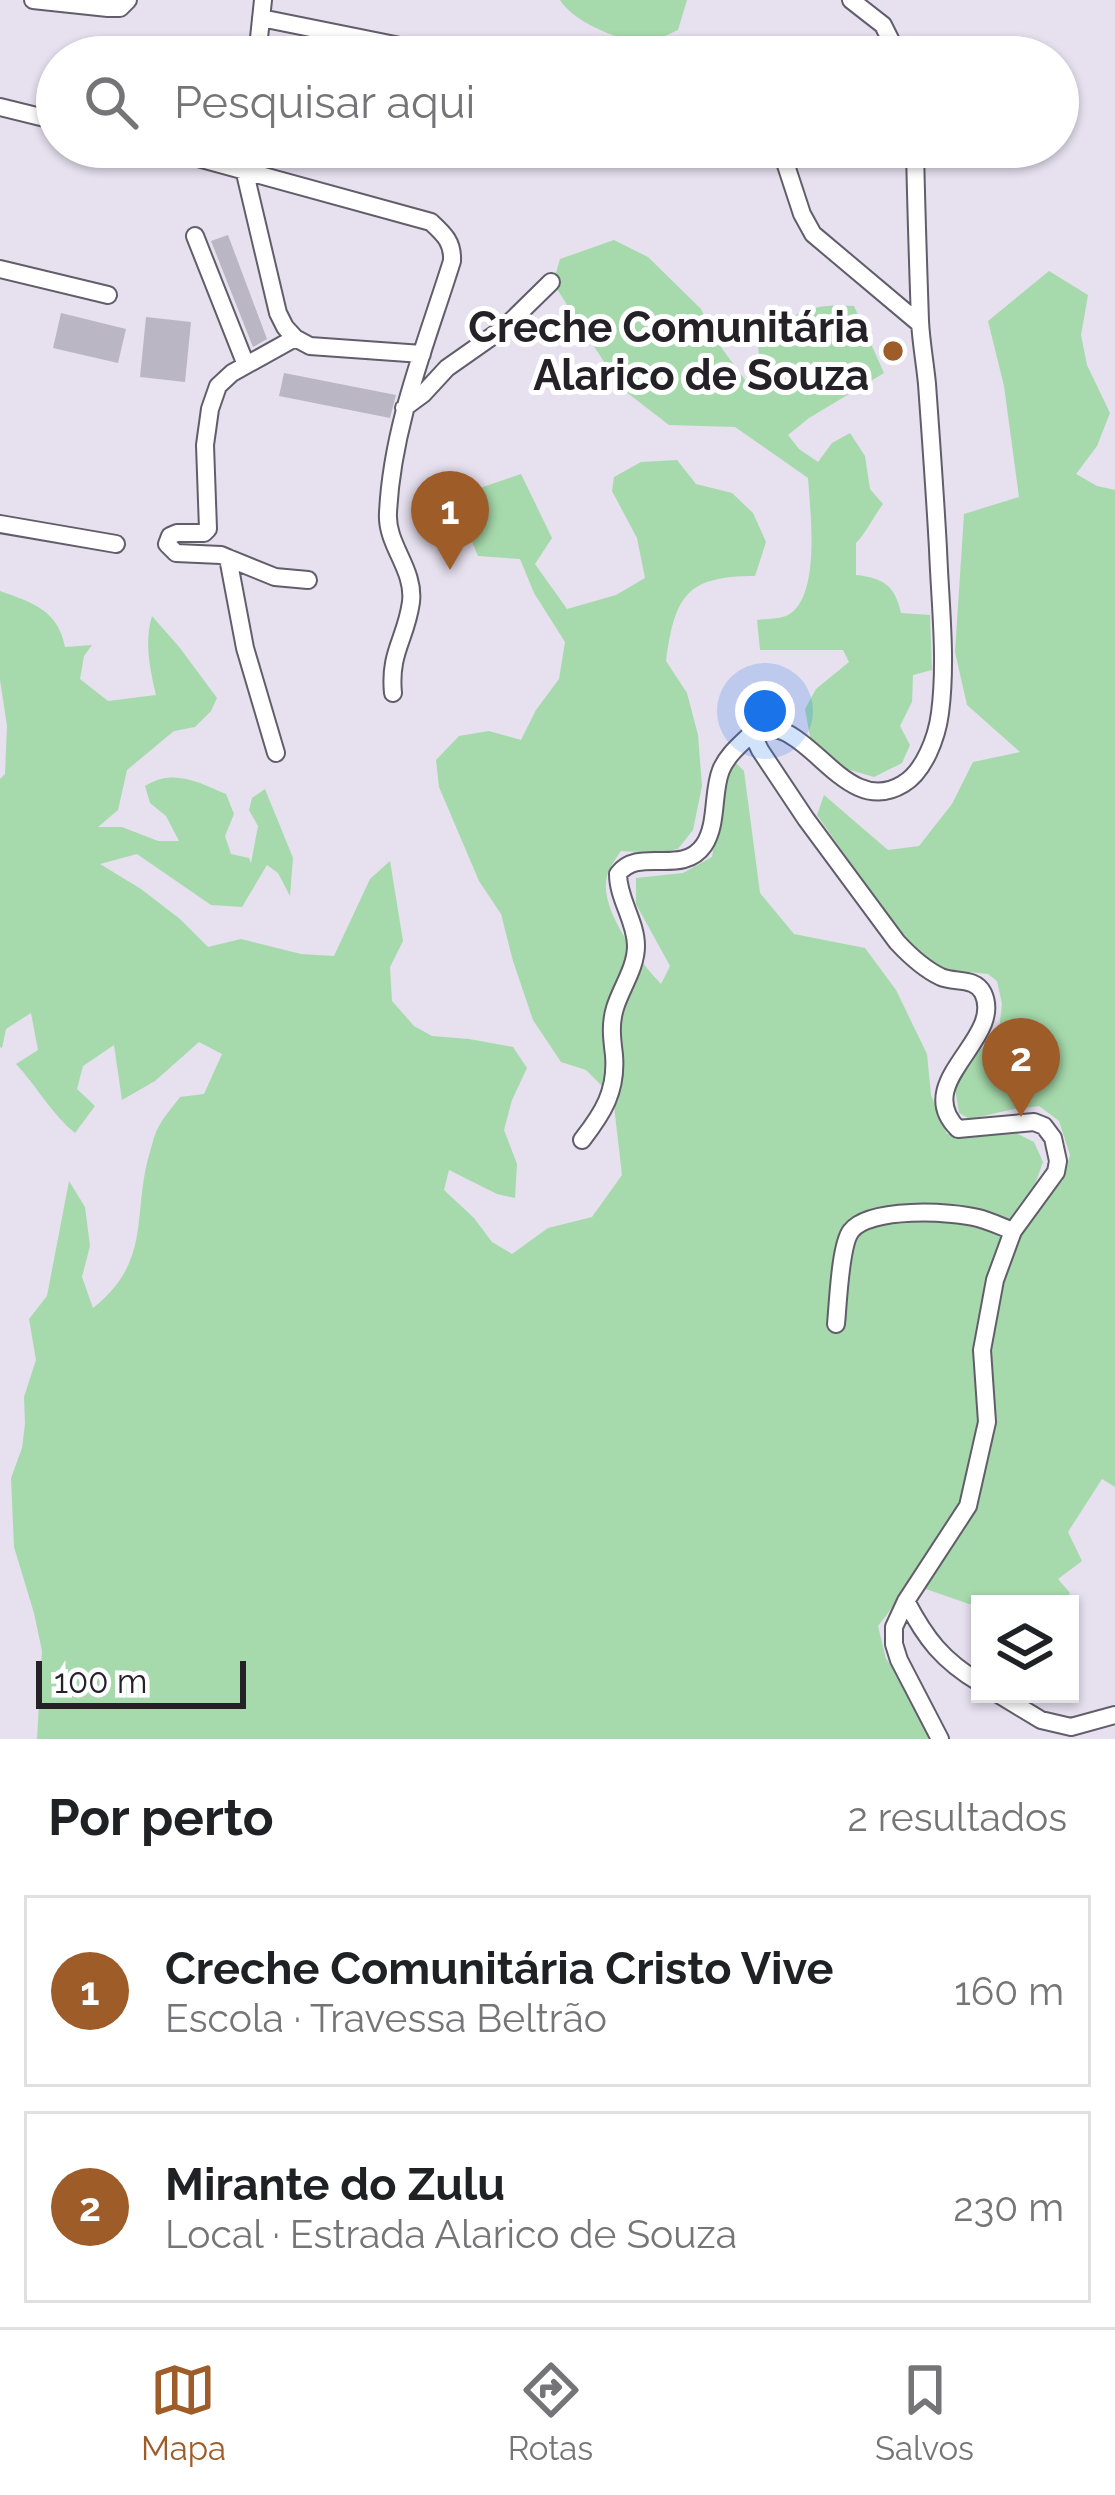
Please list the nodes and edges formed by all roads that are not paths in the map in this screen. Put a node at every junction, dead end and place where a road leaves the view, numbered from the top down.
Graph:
1 (33, 0) edge
2 (128, 0) edge
3 (850, 0) edge
4 (262, 9) edge
5 (364, 36) edge
6 (888, 36) edge
7 (0, 107) edge
8 (36, 116) edge
9 (240, 168) edge
10 (787, 168) edge
11 (916, 168) edge
12 (244, 169) junction
13 (195, 236) dead end
14 (0, 269) edge
15 (551, 282) dead end
16 (108, 295) dead end
17 (920, 324) junction
18 (295, 338) junction
19 (422, 354) junction
20 (246, 365) junction
21 (404, 409) junction
22 (0, 524) edge
23 (116, 544) dead end
24 (228, 558) junction
25 (308, 580) dead end
26 (393, 693) dead end
27 (752, 733) junction
28 (276, 753) dead end
29 (582, 1140) dead end
30 (1013, 1232) junction
31 (836, 1324) dead end
32 (906, 1601) junction
33 (971, 1677) edge
34 (1013, 1703) edge
35 (1115, 1715) edge
36 (940, 1739) edge

1 - 2 street
3 - 6 street
4 - 5 street
7 - 8 street
9 - 12 street
10 - 17 street
11 - 17 street
12 - 18 street
12 - 19 street
13 - 20 street
14 - 16 street
15 - 21 street
17 - 27 street
18 - 19 street
18 - 20 street
19 - 21 street
20 - 24 street
21 - 26 street
22 - 23 street
24 - 25 street
24 - 28 street
27 - 29 street
27 - 30 street
30 - 31 street
30 - 32 street
32 - 33 street
32 - 36 street
34 - 35 street

